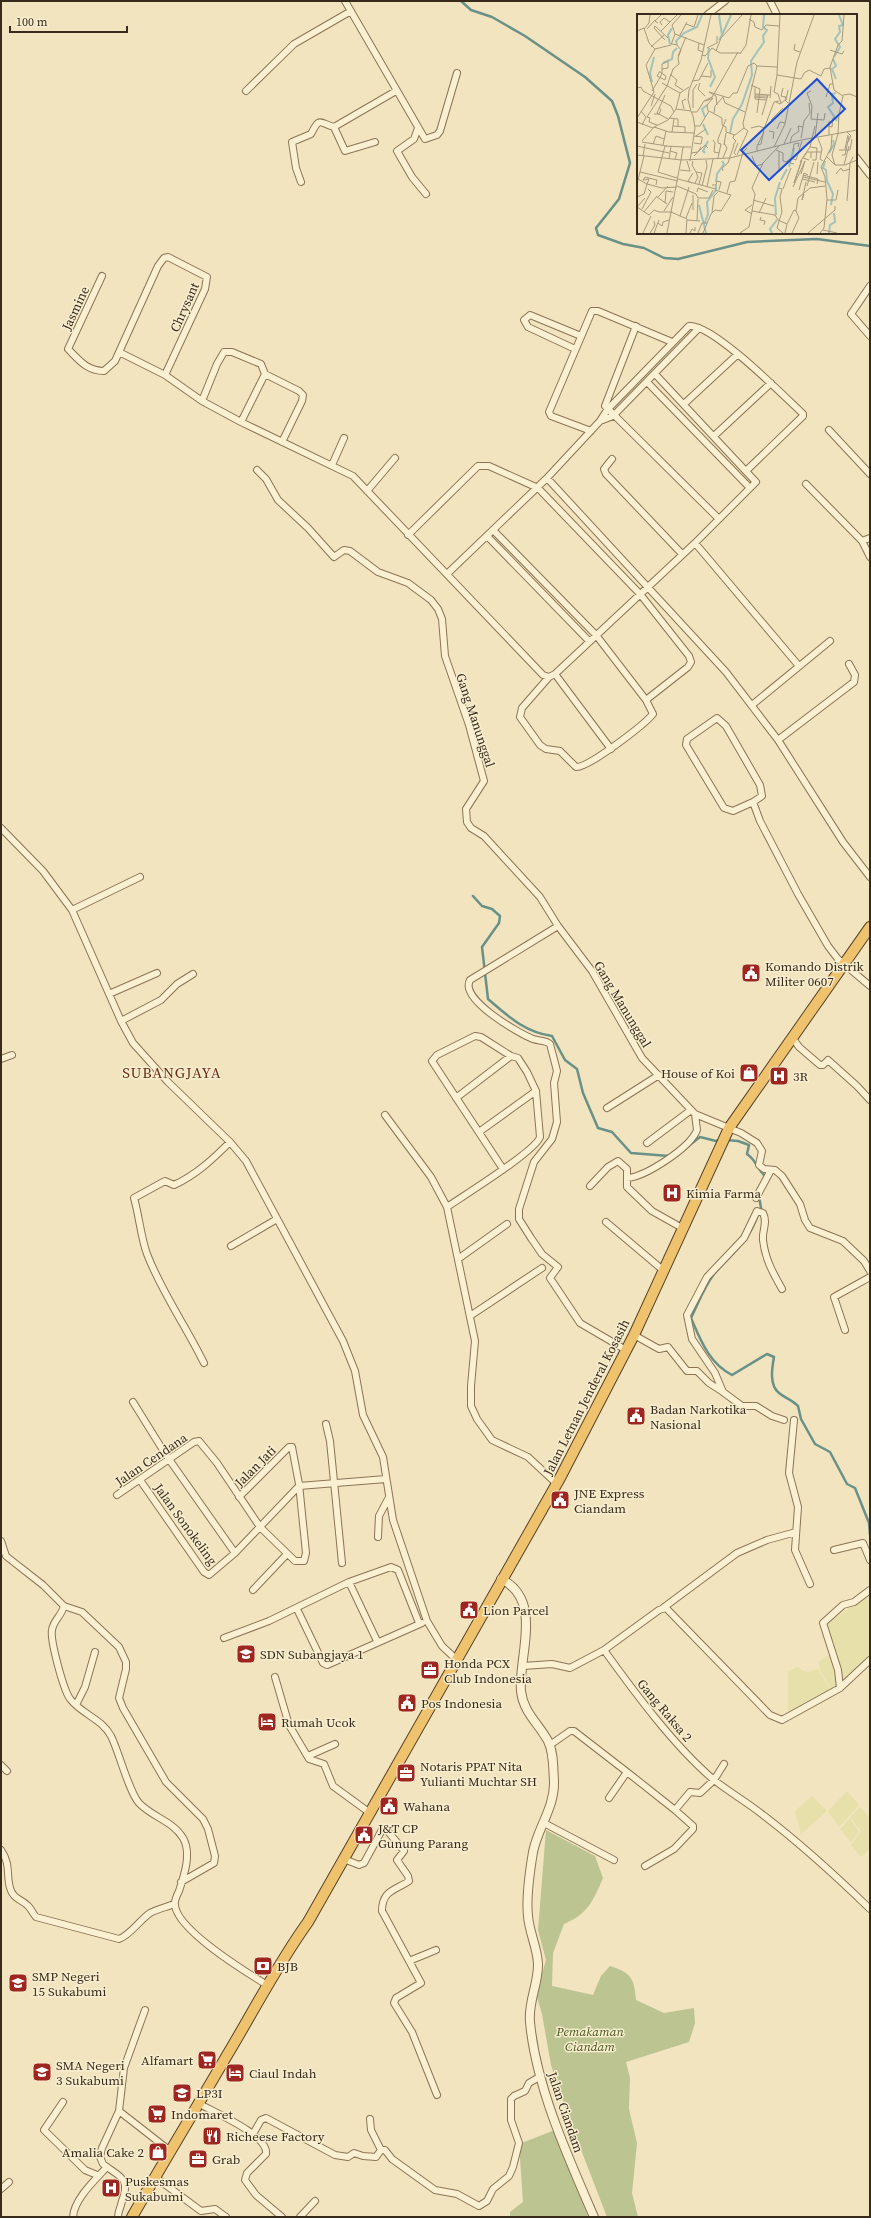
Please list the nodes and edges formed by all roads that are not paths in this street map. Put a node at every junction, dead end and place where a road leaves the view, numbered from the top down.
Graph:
1 (345, 1) edge
2 (725, 1) edge
3 (770, 1) edge
4 (350, 11) junction
5 (708, 14) edge
6 (776, 14) edge
7 (457, 73) dead end
8 (246, 91) dead end
9 (396, 91) junction
10 (334, 128) junction
11 (418, 128) junction
12 (375, 142) dead end
13 (857, 157) edge
14 (870, 175) edge
15 (301, 182) dead end
16 (426, 194) dead end
17 (102, 276) dead end
18 (870, 286) edge
19 (636, 326) junction
20 (699, 328) junction
21 (581, 336) junction
22 (870, 336) edge
23 (672, 342) junction
24 (576, 349) junction
25 (119, 352) junction
26 (738, 354) junction
27 (265, 374) junction
28 (655, 374) junction
29 (166, 375) junction
30 (647, 382) junction
31 (771, 383) junction
32 (202, 401) junction
33 (684, 404) junction
34 (607, 410) junction
35 (613, 416) junction
36 (600, 421) junction
37 (241, 422) junction
38 (829, 430) dead end
39 (591, 431) junction
40 (714, 436) junction
41 (344, 438) dead end
42 (282, 442) junction
43 (395, 458) dead end
44 (612, 458) dead end
45 (332, 465) junction
46 (257, 470) dead end
47 (747, 470) junction
48 (870, 474) edge
49 (548, 478) junction
50 (806, 484) dead end
51 (538, 488) junction
52 (750, 488) junction
53 (367, 491) junction
54 (719, 519) junction
55 (493, 530) junction
56 (408, 535) junction
57 (487, 536) junction
58 (870, 538) edge
59 (862, 541) junction
60 (695, 543) junction
61 (682, 554) junction
62 (870, 557) edge
63 (447, 574) junction
64 (649, 586) junction
65 (640, 594) junction
66 (596, 635) junction
67 (589, 641) junction
68 (830, 641) dead end
69 (849, 664) dead end
70 (799, 666) junction
71 (552, 676) junction
72 (646, 700) junction
73 (752, 705) junction
74 (778, 740) junction
75 (611, 749) junction
76 (753, 802) junction
77 (1, 828) edge
78 (140, 877) dead end
79 (870, 877) edge
80 (72, 910) junction
81 (558, 926) junction
82 (870, 927) edge
83 (844, 963) junction
84 (157, 974) dead end
85 (192, 974) dead end
86 (870, 986) edge
87 (109, 994) junction
88 (121, 1021) junction
89 (792, 1037) junction
90 (12, 1055) dead end
91 (511, 1056) junction
92 (1, 1059) edge
93 (659, 1074) junction
94 (536, 1091) junction
95 (456, 1098) junction
96 (870, 1100) edge
97 (607, 1108) dead end
98 (693, 1112) junction
99 (385, 1115) dead end
100 (729, 1128) junction
101 (479, 1132) junction
102 (230, 1142) junction
103 (647, 1143) dead end
104 (503, 1169) junction
105 (771, 1170) junction
106 (627, 1178) junction
107 (590, 1186) dead end
108 (756, 1198) dead end
109 (447, 1207) junction
110 (277, 1219) junction
111 (606, 1222) dead end
112 (507, 1224) dead end
113 (684, 1229) junction
114 (231, 1246) dead end
115 (458, 1259) junction
116 (542, 1268) dead end
117 (664, 1271) junction
118 (870, 1271) edge
119 (870, 1277) edge
120 (782, 1289) dead end
121 (470, 1316) junction
122 (845, 1330) dead end
123 (634, 1335) junction
124 (626, 1350) junction
125 (204, 1363) dead end
126 (724, 1392) junction
127 (133, 1402) dead end
128 (784, 1420) dead end
129 (794, 1420) dead end
130 (326, 1424) dead end
131 (170, 1459) junction
132 (386, 1479) junction
133 (140, 1480) junction
134 (556, 1483) junction
135 (334, 1484) junction
136 (299, 1486) junction
137 (117, 1495) dead end
138 (239, 1496) junction
139 (388, 1499) junction
140 (260, 1527) junction
141 (796, 1532) junction
142 (378, 1536) dead end
143 (1, 1541) edge
144 (834, 1550) dead end
145 (868, 1550) edge
146 (235, 1553) junction
147 (287, 1554) junction
148 (870, 1560) edge
149 (342, 1563) dead end
150 (501, 1579) junction
151 (349, 1582) junction
152 (810, 1584) dead end
153 (253, 1590) dead end
154 (870, 1590) edge
155 (64, 1606) junction
156 (663, 1608) junction
157 (297, 1609) junction
158 (427, 1621) junction
159 (419, 1623) junction
160 (224, 1638) dead end
161 (377, 1641) junction
162 (604, 1650) junction
163 (95, 1652) dead end
164 (457, 1660) junction
165 (870, 1660) edge
166 (523, 1666) junction
167 (275, 1677) dead end
168 (840, 1688) junction
169 (76, 1705) junction
170 (334, 1744) dead end
171 (550, 1745) junction
172 (308, 1756) junction
173 (724, 1764) dead end
174 (1, 1765) edge
175 (8, 1771) dead end
176 (627, 1772) junction
177 (714, 1780) junction
178 (609, 1798) dead end
179 (675, 1810) junction
180 (370, 1812) junction
181 (544, 1823) junction
182 (1, 1850) edge
183 (344, 1859) junction
184 (614, 1860) dead end
185 (645, 1866) dead end
186 (182, 1882) junction
187 (174, 1904) junction
188 (870, 1909) edge
189 (436, 1950) dead end
190 (409, 1961) junction
191 (267, 1985) junction
192 (145, 2010) dead end
193 (541, 2076) junction
194 (437, 2095) dead end
195 (63, 2102) dead end
196 (198, 2103) junction
197 (119, 2111) junction
198 (370, 2118) dead end
199 (253, 2134) junction
200 (169, 2150) junction
201 (381, 2150) junction
202 (107, 2167) junction
203 (97, 2175) junction
204 (155, 2177) junction
205 (9, 2182) dead end
206 (1, 2189) edge
207 (315, 2201) dead end
208 (73, 2217) edge
209 (118, 2217) edge
210 (132, 2217) edge
211 (226, 2217) edge
212 (282, 2217) edge
213 (300, 2217) edge
214 (594, 2217) edge

1 - 4 street
2 - 5 street
3 - 6 street
4 - 8 street
4 - 9 street
7 - 11 street
9 - 10 street
9 - 11 street
10 - 12 street
10 - 15 street
11 - 16 street
13 - 14 street
17 - 25 street, Jasmine
18 - 22 street
19 - 21 street
19 - 23 street
19 - 34 street
20 - 23 street
20 - 26 street
20 - 28 street
21 - 24 street
21 - 24 street
23 - 34 street
24 - 39 street
25 - 29 street
25 - 29 street, Chrysant
26 - 31 street
26 - 33 street
27 - 32 street
27 - 37 street
27 - 42 street
28 - 30 street
28 - 33 street
29 - 32 street
30 - 35 street
30 - 52 street
31 - 40 street
31 - 47 street
32 - 37 street
33 - 40 street
34 - 35 street
34 - 36 street
35 - 36 street
35 - 54 street
36 - 39 street
37 - 42 street
38 - 48 street
39 - 49 street
40 - 47 street
41 - 45 street
42 - 45 street
43 - 53 street
44 - 61 street
45 - 53 street
46 - 81 street, Gang Manunggal
47 - 52 street
49 - 51 street
49 - 64 street
50 - 59 street
51 - 55 street
51 - 56 street
51 - 65 street
52 - 54 street
53 - 56 street
54 - 60 street
55 - 57 street
55 - 66 street
56 - 63 street
57 - 63 street
57 - 67 street
58 - 59 street
59 - 62 street
60 - 61 street
60 - 70 street
61 - 64 street
63 - 71 street
64 - 65 street
64 - 73 street
65 - 66 street
65 - 72 street
66 - 67 street
66 - 72 street
67 - 71 street
68 - 70 street
69 - 74 street
70 - 73 street
71 - 75 street
71 - 75 street
72 - 75 street
73 - 74 street
74 - 79 street
76 - 76 street
76 - 83 street
77 - 80 street
78 - 80 street
80 - 87 street
81 - 93 street, Gang Manunggal
81 - 124 street
82 - 83 highway, Jalan Letnan Jenderal Kosasih
83 - 86 street
83 - 89 highway, Jalan Letnan Jenderal Kosasih
84 - 87 street
85 - 88 street
87 - 88 street
88 - 102 street
89 - 96 street
89 - 100 highway, Jalan Letnan Jenderal Kosasih
90 - 92 street
91 - 94 street
91 - 95 street
91 - 95 street
93 - 97 street
93 - 98 street, Gang Manunggal
94 - 101 street
94 - 104 street
95 - 101 street
98 - 100 street
98 - 103 street
98 - 106 street
99 - 109 street
100 - 105 street
100 - 113 highway, Jalan Letnan Jenderal Kosasih
101 - 104 street
102 - 110 street
102 - 125 street
104 - 109 street
105 - 108 street
105 - 118 street
106 - 107 street
106 - 113 street
109 - 115 street
110 - 114 street
110 - 132 street
111 - 117 street
112 - 115 street
113 - 117 highway, Jalan Letnan Jenderal Kosasih
115 - 121 street
116 - 121 street
117 - 123 highway, Jalan Letnan Jenderal Kosasih
119 - 122 street
120 - 126 street
121 - 134 street
123 - 124 highway, Jalan Letnan Jenderal Kosasih
123 - 126 street
124 - 134 highway, Jalan Letnan Jenderal Kosasih
126 - 128 street
127 - 131 street
129 - 141 street
130 - 135 street
131 - 133 street, Jalan Cendana
131 - 138 street, Jalan Cendana
131 - 146 street
132 - 135 street
132 - 139 street
133 - 137 street, Jalan Cendana
133 - 146 street, Jalan Sonokeling
134 - 150 highway, Jalan Letnan Jenderal Kosasih
135 - 136 street
135 - 149 street
136 - 138 street, Jalan Jati
136 - 140 street
136 - 147 street
138 - 140 street
139 - 142 street
139 - 158 street
140 - 146 street
140 - 147 street
141 - 152 street
141 - 156 street
143 - 155 street
144 - 145 street
145 - 148 street
147 - 153 street
150 - 164 highway, Jalan Letnan Jenderal Kosasih
150 - 166 street, Jalan Ciandam
151 - 157 street
151 - 159 street
151 - 161 street
154 - 168 street
155 - 169 street
155 - 186 street
156 - 162 street
156 - 168 street
157 - 160 street
157 - 161 street
158 - 159 street
158 - 164 street
159 - 161 street
162 - 166 street
162 - 177 street, Gang Raksa 2
163 - 169 street
164 - 180 highway, Jalan Letnan Jenderal Kosasih
165 - 168 street
166 - 171 street, Jalan Ciandam
167 - 172 street
169 - 186 street
170 - 172 street
171 - 176 street
171 - 181 street, Jalan Ciandam
172 - 180 street
173 - 177 street
174 - 175 street
176 - 178 street
176 - 179 street
177 - 179 street
177 - 188 street, Gang Raksa 2
179 - 185 street
180 - 183 highway, Jalan Letnan Jenderal Kosasih
181 - 184 street
181 - 193 street, Jalan Ciandam
182 - 187 street
183 - 190 street
183 - 191 highway, Jalan Letnan Jenderal Kosasih
186 - 187 street
187 - 191 street
189 - 190 street
190 - 194 street
191 - 196 highway
192 - 197 street
193 - 201 street
193 - 214 street, Jalan Ciandam
195 - 203 street
196 - 199 street
196 - 200 highway
197 - 200 street
197 - 202 street
198 - 201 street
199 - 201 street
199 - 212 street
200 - 204 highway
202 - 203 street
202 - 209 street
203 - 208 street
204 - 210 highway
204 - 211 street
205 - 206 street
207 - 213 street

